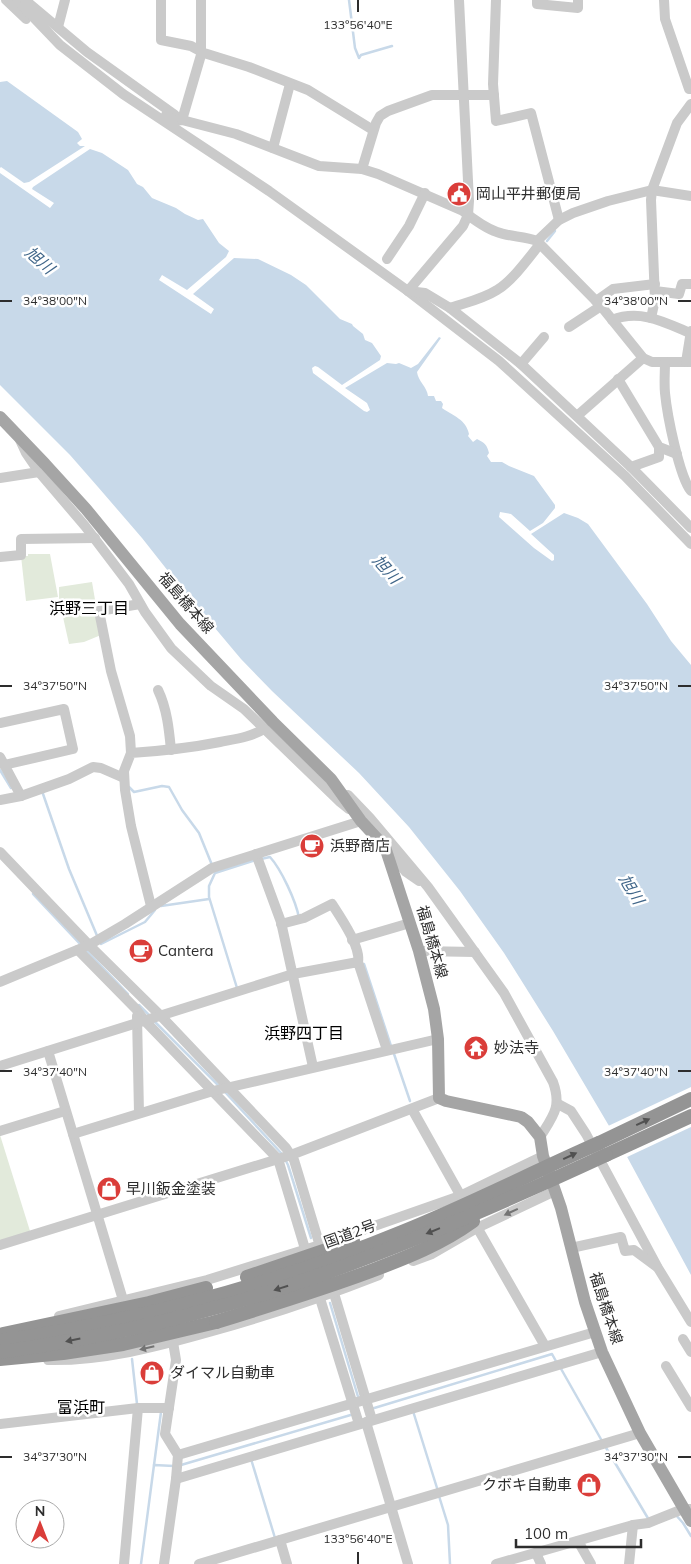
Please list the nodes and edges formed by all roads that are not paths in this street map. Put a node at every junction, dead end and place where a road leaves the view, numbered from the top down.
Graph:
1 (6, 0) edge
2 (17, 0) edge
3 (25, 0) edge
4 (65, 0) edge
5 (161, 0) edge
6 (201, 0) edge
7 (460, 0) edge
8 (496, 0) edge
9 (537, 0) edge
10 (578, 0) edge
11 (664, 0) edge
12 (40, 24) junction
13 (58, 27) junction
14 (201, 51) junction
15 (290, 84) junction
16 (691, 89) edge
17 (124, 94) junction
18 (494, 94) junction
19 (464, 95) junction
20 (691, 104) edge
21 (182, 120) junction
22 (373, 130) junction
23 (273, 148) junction
24 (362, 169) junction
25 (652, 190) junction
26 (425, 193) junction
27 (691, 196) edge
28 (468, 215) junction
29 (559, 220) junction
30 (538, 243) junction
31 (387, 259) dead end
32 (691, 284) edge
33 (655, 288) junction
34 (408, 291) junction
35 (598, 303) junction
36 (450, 308) junction
37 (652, 318) junction
38 (612, 320) junction
39 (569, 327) dead end
40 (691, 332) edge
41 (544, 337) dead end
42 (643, 358) junction
43 (665, 362) junction
44 (689, 362) edge
45 (521, 364) junction
46 (618, 379) junction
47 (551, 407) junction
48 (576, 415) junction
49 (0, 417) edge
50 (18, 435) junction
51 (659, 447) junction
52 (677, 454) junction
53 (631, 467) junction
54 (39, 472) junction
55 (0, 478) edge
56 (691, 492) edge
57 (691, 528) edge
58 (95, 538) junction
59 (691, 544) edge
60 (0, 557) edge
61 (140, 604) junction
62 (158, 690) dead end
63 (0, 723) edge
64 (264, 729) junction
65 (171, 750) junction
66 (131, 754) junction
67 (2, 761) edge
68 (124, 776) junction
69 (331, 779) junction
70 (20, 792) junction
71 (0, 800) edge
72 (358, 817) junction
73 (385, 847) junction
74 (0, 852) edge
75 (257, 858) junction
76 (428, 887) junction
77 (151, 906) junction
78 (410, 923) junction
79 (282, 924) junction
80 (354, 940) junction
81 (90, 945) junction
82 (419, 951) junction
83 (475, 952) junction
84 (358, 962) junction
85 (293, 974) junction
86 (0, 982) edge
87 (149, 1019) junction
88 (438, 1038) junction
89 (390, 1049) junction
90 (48, 1051) junction
91 (0, 1066) edge
92 (314, 1068) junction
93 (221, 1089) junction
94 (439, 1098) junction
95 (691, 1099) edge
96 (558, 1104) junction
97 (412, 1109) junction
98 (65, 1111) junction
99 (139, 1113) junction
100 (691, 1116) edge
101 (0, 1131) edge
102 (73, 1134) junction
103 (540, 1137) junction
104 (542, 1156) junction
105 (284, 1157) junction
106 (555, 1191) junction
107 (461, 1200) junction
108 (494, 1206) junction
109 (97, 1215) junction
110 (477, 1228) junction
111 (0, 1245) edge
112 (320, 1245) junction
113 (571, 1248) junction
114 (305, 1249) junction
115 (658, 1268) junction
116 (334, 1293) junction
117 (320, 1298) junction
118 (123, 1300) junction
119 (691, 1322) edge
120 (28, 1329) junction
121 (595, 1332) junction
122 (0, 1335) edge
123 (683, 1339) dead end
124 (0, 1341) edge
125 (173, 1342) junction
126 (547, 1346) junction
127 (602, 1352) junction
128 (691, 1352) edge
129 (2, 1356) edge
130 (666, 1366) dead end
131 (691, 1407) edge
132 (138, 1408) junction
133 (169, 1408) junction
134 (362, 1410) junction
135 (0, 1424) edge
136 (640, 1433) junction
137 (178, 1455) junction
138 (176, 1479) junction
139 (392, 1508) junction
140 (681, 1511) edge
141 (691, 1521) edge
142 (633, 1525) junction
143 (277, 1540) junction
144 (578, 1541) junction
145 (536, 1553) junction
146 (124, 1564) edge
147 (164, 1564) edge
148 (199, 1564) edge
149 (287, 1564) edge
150 (408, 1564) edge
151 (496, 1564) edge
152 (541, 1564) edge
153 (591, 1564) edge
154 (629, 1564) edge

1 - 12 street
2 - 12 street
3 - 13 street
4 - 13 street
5 - 14 street
6 - 14 street
7 - 19 street
8 - 18 street
9 - 10 street
11 - 16 street
12 - 17 street
13 - 21 street
14 - 15 street
14 - 21 street
15 - 22 street
15 - 23 street
17 - 21 street
17 - 34 street
18 - 19 street
18 - 29 street
19 - 22 street
19 - 28 street
20 - 25 street
21 - 23 street
22 - 24 street
23 - 24 street
24 - 26 street
25 - 27 street
25 - 29 street
25 - 33 street
26 - 28 street
26 - 31 street
28 - 30 street
28 - 34 street
29 - 30 street
30 - 35 street
30 - 36 street
32 - 33 street
33 - 35 street
33 - 37 street
34 - 36 street
34 - 47 street
35 - 38 street
35 - 39 street
36 - 45 street
37 - 38 street
37 - 40 street
38 - 42 street
40 - 44 street
41 - 45 street
42 - 43 street
42 - 46 street
43 - 44 street
43 - 52 street
45 - 48 street
46 - 48 street
46 - 51 street
47 - 48 street
47 - 59 street
48 - 53 street
49 - 50 main road, 福島橋本線
50 - 54 street
50 - 69 main road, 福島橋本線
51 - 52 street
51 - 53 street
52 - 56 street
53 - 57 street
54 - 55 street
54 - 58 street
58 - 60 street
58 - 61 street
61 - 64 street
61 - 66 street
62 - 65 street
63 - 67 street
64 - 65 street
64 - 72 street
65 - 66 street
66 - 68 street
67 - 70 street
68 - 70 street
68 - 77 street
69 - 72 main road, 福島橋本線
69 - 76 street
70 - 71 street
72 - 73 main road, 福島橋本線
72 - 75 street
73 - 76 street
73 - 78 main road, 福島橋本線
74 - 81 street
75 - 77 street
75 - 79 street
76 - 83 street
77 - 81 street
78 - 80 street
78 - 82 main road, 福島橋本線
79 - 80 street
79 - 85 street
80 - 84 street
81 - 86 street
81 - 87 street
81 - 87 street
82 - 83 street
82 - 88 main road, 福島橋本線
83 - 96 street
84 - 85 street
84 - 89 street
85 - 87 street
85 - 92 street
87 - 90 street
87 - 93 street
87 - 93 street
87 - 99 street
88 - 89 street
88 - 94 main road, 福島橋本線
89 - 92 street
90 - 91 street
90 - 98 street
92 - 93 street
93 - 99 street
93 - 105 street
93 - 105 street
94 - 97 street
94 - 103 main road
107 -> 95 highway, 国道2号, bridge
96 - 103 street
96 - 115 street
97 - 105 street
97 - 107 street
98 - 101 street
98 - 102 street
99 - 102 street
100 - 108 highway, 国道2号, bridge
102 - 109 street
103 - 104 main road, 福島橋本線
104 - 106 main road, 福島橋本線
104 - 107 street
105 - 109 street
105 - 112 street
105 - 114 street
106 -> 110 street
106 - 113 main road, 福島橋本線
107 - 110 street
107 - 112 street
107 - 120 highway, bridge
107 - 124 highway, 国道2号, bridge
108 -> 129 highway, 国道2号, bridge
108 - 129 highway, bridge
109 - 111 street
109 - 118 street
110 - 116 street
110 - 126 street
112 - 114 street
112 - 116 street
113 - 115 street
113 - 121 main road, 福島橋本線
114 - 117 street
114 - 118 street
115 - 119 street
116 - 117 street
116 - 134 street
117 - 125 street
117 - 134 street
118 - 120 street
120 - 122 highway
121 - 126 street
121 - 127 main road, 福島橋本線
123 - 128 street
125 -> 129 street
125 - 133 street
126 - 134 street
127 - 134 street
127 - 136 main road, 福島橋本線
130 - 131 street
132 - 133 street
132 - 135 street
132 - 146 street
133 - 137 street
134 - 137 street
134 - 138 street
134 - 139 street
136 - 139 street
136 - 140 main road, 福島橋本線
137 - 138 street
138 - 147 street
139 - 143 street
139 - 150 street
140 - 141 main road, 福島橋本線
140 - 142 street
142 - 144 street
142 - 154 street
143 - 148 street
143 - 149 street
144 - 145 street
144 - 153 street
145 - 151 street
145 - 152 street

